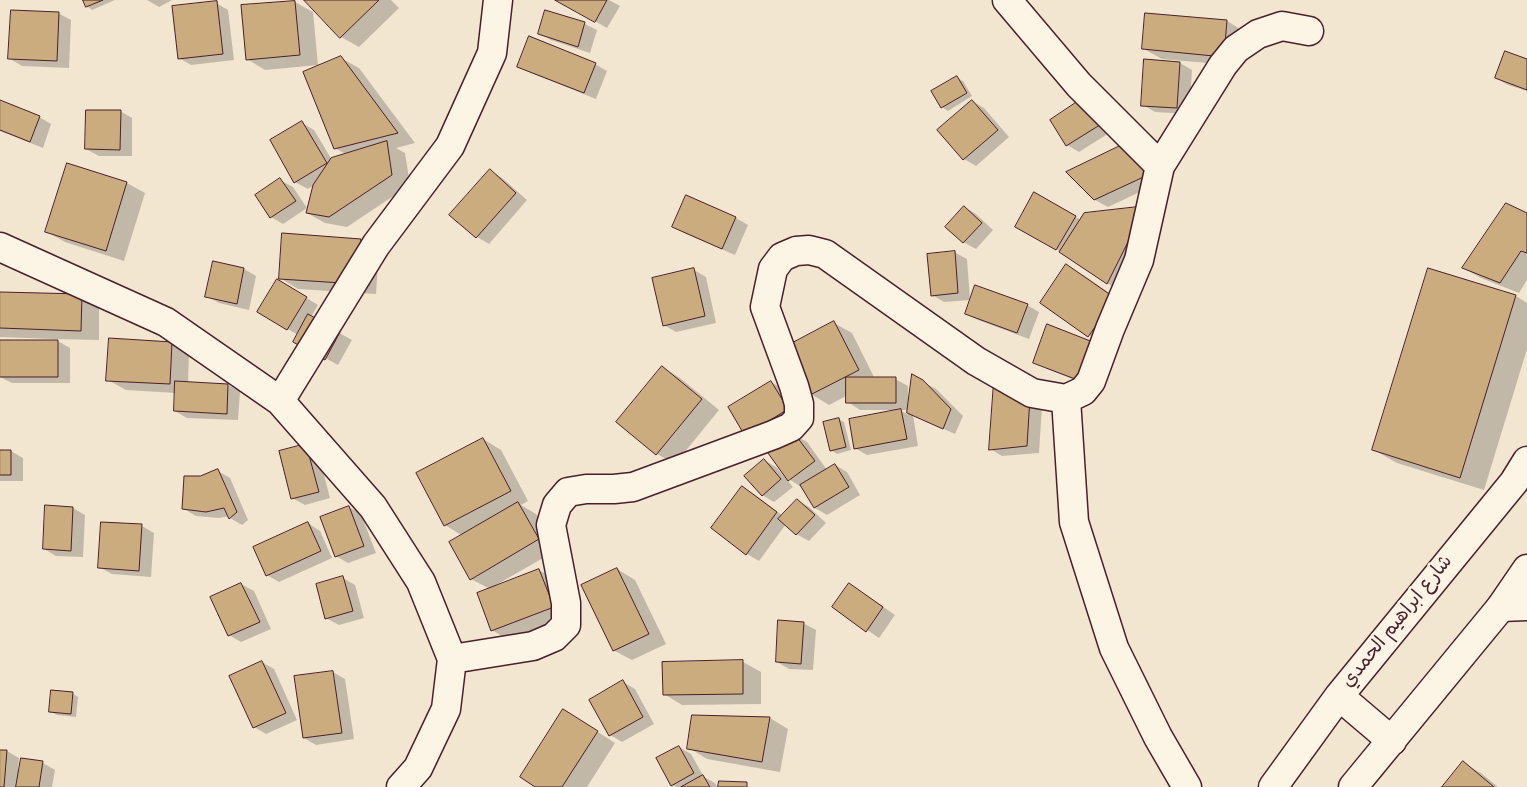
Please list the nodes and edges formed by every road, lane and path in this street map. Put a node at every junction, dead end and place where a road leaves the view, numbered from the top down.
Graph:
1 (498, 0) edge
2 (1007, 0) edge
3 (1309, 31) dead end
4 (1160, 166) junction
5 (0, 247) edge
6 (1066, 399) junction
7 (280, 401) junction
8 (1527, 461) edge
9 (1527, 569) edge
10 (1514, 607) edge
11 (452, 659) junction
12 (1340, 696) junction
13 (1392, 741) junction
14 (401, 787) edge
15 (1187, 787) edge
16 (1273, 787) edge
17 (1353, 787) edge

1 - 7 street
2 - 4 street
3 - 4 street
4 - 6 street
5 - 7 street
6 - 11 street
6 - 15 street
7 - 11 street
8 - 12 street, شارع ابراهيم الحمدي
9 - 10 street
10 - 13 street
11 - 14 street
12 - 13 street
12 - 16 street, شارع ابراهيم الحمدي
13 - 17 street

